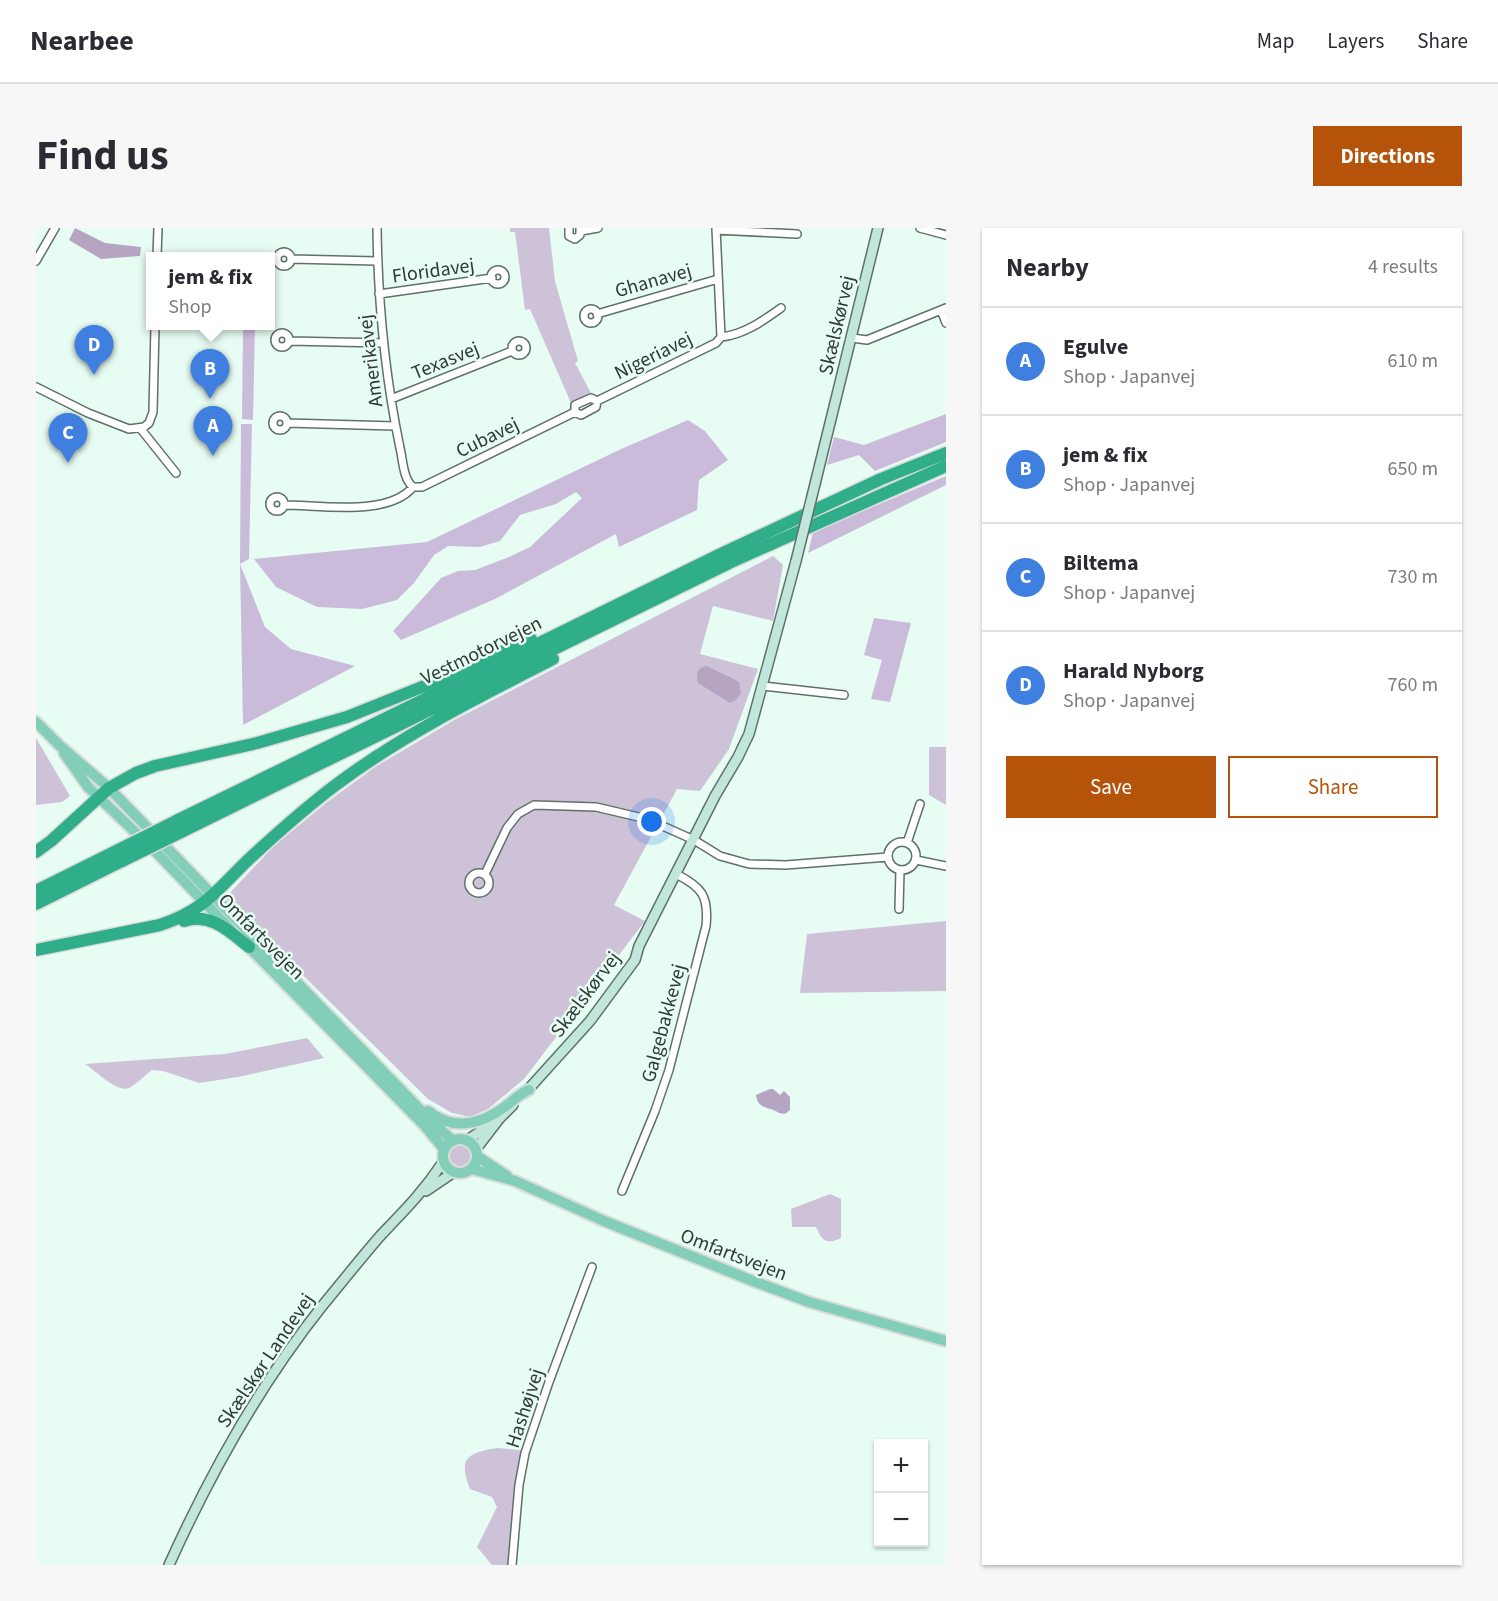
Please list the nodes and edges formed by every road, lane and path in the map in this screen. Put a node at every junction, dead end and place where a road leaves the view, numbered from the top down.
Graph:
1 (55, 228) edge
2 (158, 228) edge
3 (377, 228) edge
4 (569, 228) edge
5 (598, 228) edge
6 (878, 228) edge
7 (920, 228) edge
8 (580, 229) edge
9 (716, 229) edge
10 (797, 234) dead end
11 (946, 235) edge
12 (157, 252) edge
13 (291, 259) dead end
14 (36, 261) edge
15 (377, 261) junction
16 (492, 278) dead end
17 (718, 279) junction
18 (379, 294) junction
19 (781, 308) dead end
20 (944, 309) edge
21 (597, 314) dead end
22 (946, 323) edge
23 (155, 330) edge
24 (721, 337) junction
25 (852, 338) junction
26 (289, 341) dead end
27 (383, 343) junction
28 (512, 351) dead end
29 (36, 387) edge
30 (391, 399) junction
31 (597, 401) junction
32 (575, 412) junction
33 (287, 423) dead end
34 (395, 426) junction
35 (140, 428) junction
36 (946, 453) edge
37 (946, 466) edge
38 (176, 473) dead end
39 (413, 487) junction
40 (284, 505) dead end
41 (752, 552) junction
42 (653, 587) junction
43 (763, 686) junction
44 (844, 695) dead end
45 (36, 722) edge
46 (59, 746) junction
47 (109, 788) junction
48 (100, 798) junction
49 (920, 804) dead end
50 (178, 826) junction
51 (146, 828) junction
52 (693, 840) junction
53 (908, 843) junction
54 (36, 852) edge
55 (119, 856) junction
56 (888, 856) junction
57 (916, 860) junction
58 (946, 866) edge
59 (900, 870) junction
60 (485, 874) dead end
61 (676, 874) junction
62 (36, 891) edge
63 (209, 899) junction
64 (36, 904) edge
65 (899, 909) dead end
66 (122, 933) junction
67 (249, 947) junction
68 (36, 951) edge
69 (395, 1083) junction
70 (529, 1090) junction
71 (499, 1119) junction
72 (453, 1140) junction
73 (467, 1140) junction
74 (444, 1149) junction
75 (477, 1152) junction
76 (443, 1162) junction
77 (472, 1169) junction
78 (454, 1172) junction
79 (515, 1181) junction
80 (622, 1191) dead end
81 (420, 1196) junction
82 (592, 1267) dead end
83 (946, 1341) edge
84 (169, 1565) edge
85 (512, 1565) edge

1 - 14 street
2 - 12 street
3 - 15 street, Amerikavej
4 - 8 street
5 - 8 street
6 - 25 street, Skælskørvej
7 - 11 street
9 - 10 street
9 - 17 street
13 - 15 street
15 - 18 street, Amerikavej
16 - 18 street, Floridavej
17 - 21 street, Ghanavej
17 - 24 street
18 - 27 street, Amerikavej
19 - 24 street, Nigeriavej
20 - 22 street
20 - 25 street
23 - 35 street
24 - 31 street, Nigeriavej
25 - 43 street, Skælskørvej, bridge
26 - 27 street
27 - 30 street, Amerikavej
28 - 30 street, Texasvej
29 - 35 street
30 - 34 street, Amerikavej
31 - 32 street, Cubavej
31 - 32 street, Cubavej
32 - 39 street, Cubavej
33 - 34 street
34 - 39 street, Amerikavej
35 - 38 street
36 - 42 highway, Vestmotorvejen
37 - 41 highway, Vestmotorvejen
39 - 40 street, Cubavej
41 - 50 highway, Vestmotorvejen
41 - 63 highway
42 - 47 highway
42 - 50 highway, Vestmotorvejen
43 - 44 street
43 - 52 street
45 - 46 main road, Omfartsvejen
46 - 47 main road, Omfartsvejen
46 - 48 main road, Omfartsvejen
47 - 48 highway
47 - 51 main road, Omfartsvejen
48 - 51 main road
48 - 54 highway
48 - 63 main road, Omfartsvejen
49 - 53 street
50 - 55 highway, Vestmotorvejen, bridge
51 - 63 main road, Omfartsvejen
52 - 56 street
52 - 60 street
52 - 61 street
53 - 56 street
53 - 57 street
55 - 62 highway, Vestmotorvejen
55 - 64 highway, Vestmotorvejen
56 - 59 street
57 - 58 street
57 - 59 street
59 - 65 street
61 - 70 street, Skælskørvej
61 - 80 street, Galgebakkevej
63 - 66 highway
63 - 67 main road, Omfartsvejen
63 - 69 main road, Omfartsvejen
66 - 67 highway
66 - 68 highway
67 - 74 main road, Omfartsvejen
69 - 70 main road
69 - 72 main road, Omfartsvejen
70 - 71 street, Skælskørvej
71 - 73 street, Skælskørvej
71 - 75 street, Skælskørvej
72 - 73 main road
72 - 74 main road
73 - 75 main road
74 - 76 main road
75 - 77 main road
75 - 79 main road, Omfartsvejen
76 - 78 main road
76 - 81 street, Skælskør Landevej
77 - 78 main road
77 - 79 main road, Omfartsvejen
78 - 81 street, Skælskør Landevej
79 - 83 main road, Omfartsvejen
81 - 84 street, Skælskør Landevej
82 - 85 street, Hashøjvej

